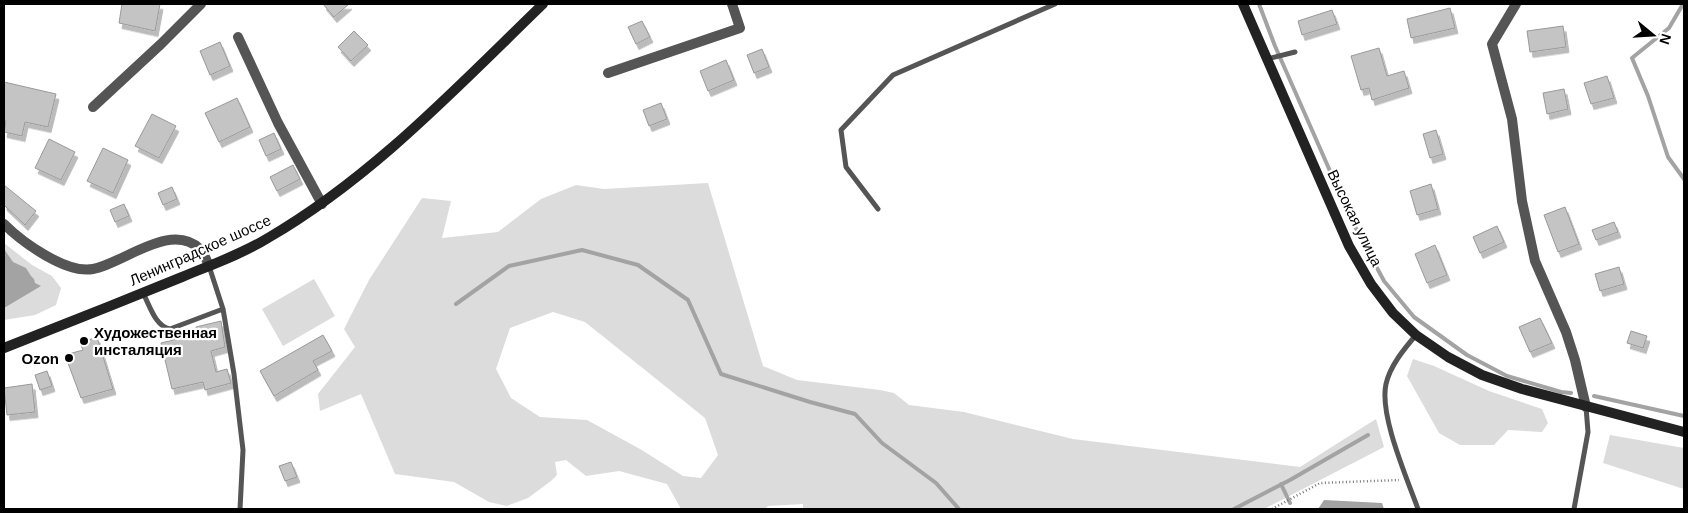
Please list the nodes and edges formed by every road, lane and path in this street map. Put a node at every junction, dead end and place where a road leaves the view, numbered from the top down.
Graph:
1 (201, 4) edge
2 (543, 4) edge
3 (732, 4) edge
4 (1055, 4) edge
5 (1243, 4) edge
6 (1516, 4) edge
7 (238, 37) dead end
8 (1295, 52) dead end
9 (1270, 58) junction
10 (608, 73) dead end
11 (92, 107) dead end
12 (322, 204) junction
13 (878, 209) dead end
14 (4, 224) edge
15 (209, 265) junction
16 (143, 293) junction
17 (223, 309) junction
18 (1416, 335) junction
19 (4, 348) edge
20 (1586, 407) junction
21 (1684, 432) edge
22 (1408, 479) junction
23 (240, 509) edge
24 (1272, 509) edge
25 (1418, 509) edge
26 (1574, 509) edge

1 - 11 street
2 - 12 street, Ленинградское шоссе
3 - 10 street
4 - 13 lane
5 - 9 street, Высокая улица
6 - 20 street
7 - 12 street
8 - 9 lane
9 - 18 street, Высокая улица
12 - 15 street, Ленинградское шоссе
14 - 15 street
15 - 16 street, Ленинградское шоссе
15 - 17 lane
16 - 17 lane
16 - 19 street, Ленинградское шоссе
17 - 23 lane
18 - 20 street, Высокая улица
18 - 22 lane
20 - 21 street, Высокая улица
20 - 26 lane
22 - 24 path
22 - 25 lane

